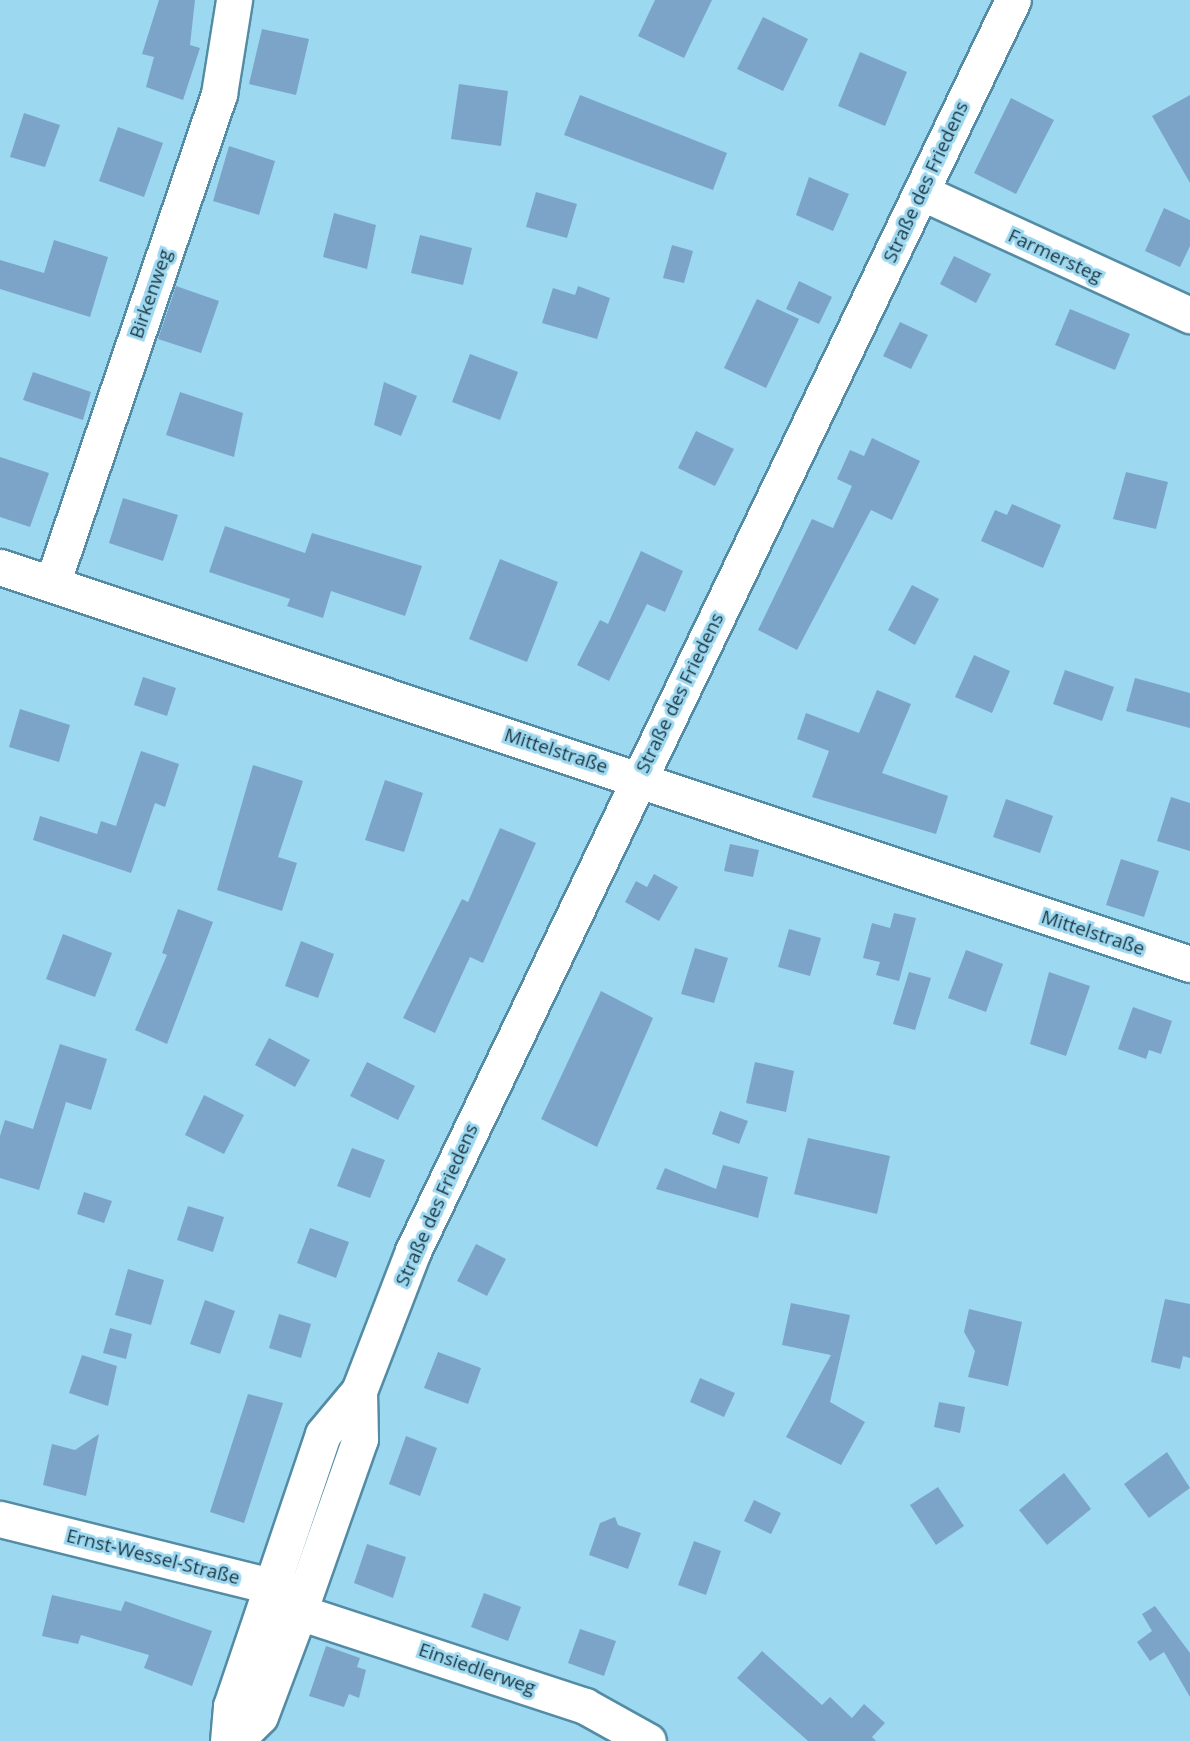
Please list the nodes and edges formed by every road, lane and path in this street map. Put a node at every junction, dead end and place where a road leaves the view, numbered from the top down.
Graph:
1 (234, 0) edge
2 (1013, 0) edge
3 (921, 192) junction
4 (1190, 315) edge
5 (0, 567) edge
6 (52, 584) junction
7 (637, 778) junction
8 (1190, 964) edge
9 (359, 1391) junction
10 (0, 1519) edge
11 (270, 1585) junction
12 (302, 1603) junction
13 (228, 1741) edge
14 (235, 1741) edge
15 (648, 1741) edge

1 - 6 street, Birkenweg
2 - 3 street, Straße des Friedens
3 - 4 street, Farmersteg
3 - 7 street, Straße des Friedens
5 - 6 street, Mittelstraße
6 - 7 street, Mittelstraße
7 - 8 street, Mittelstraße
7 - 9 street, Straße des Friedens
9 - 11 street, Straße des Friedens
9 - 12 street, Straße des Friedens
10 - 11 street, Ernst-Wessel-Straße
11 - 12 street, Ernst-Wessel-Straße
11 - 13 street, Straße des Friedens
12 - 14 street, Straße des Friedens
12 - 15 street, Einsiedlerweg

